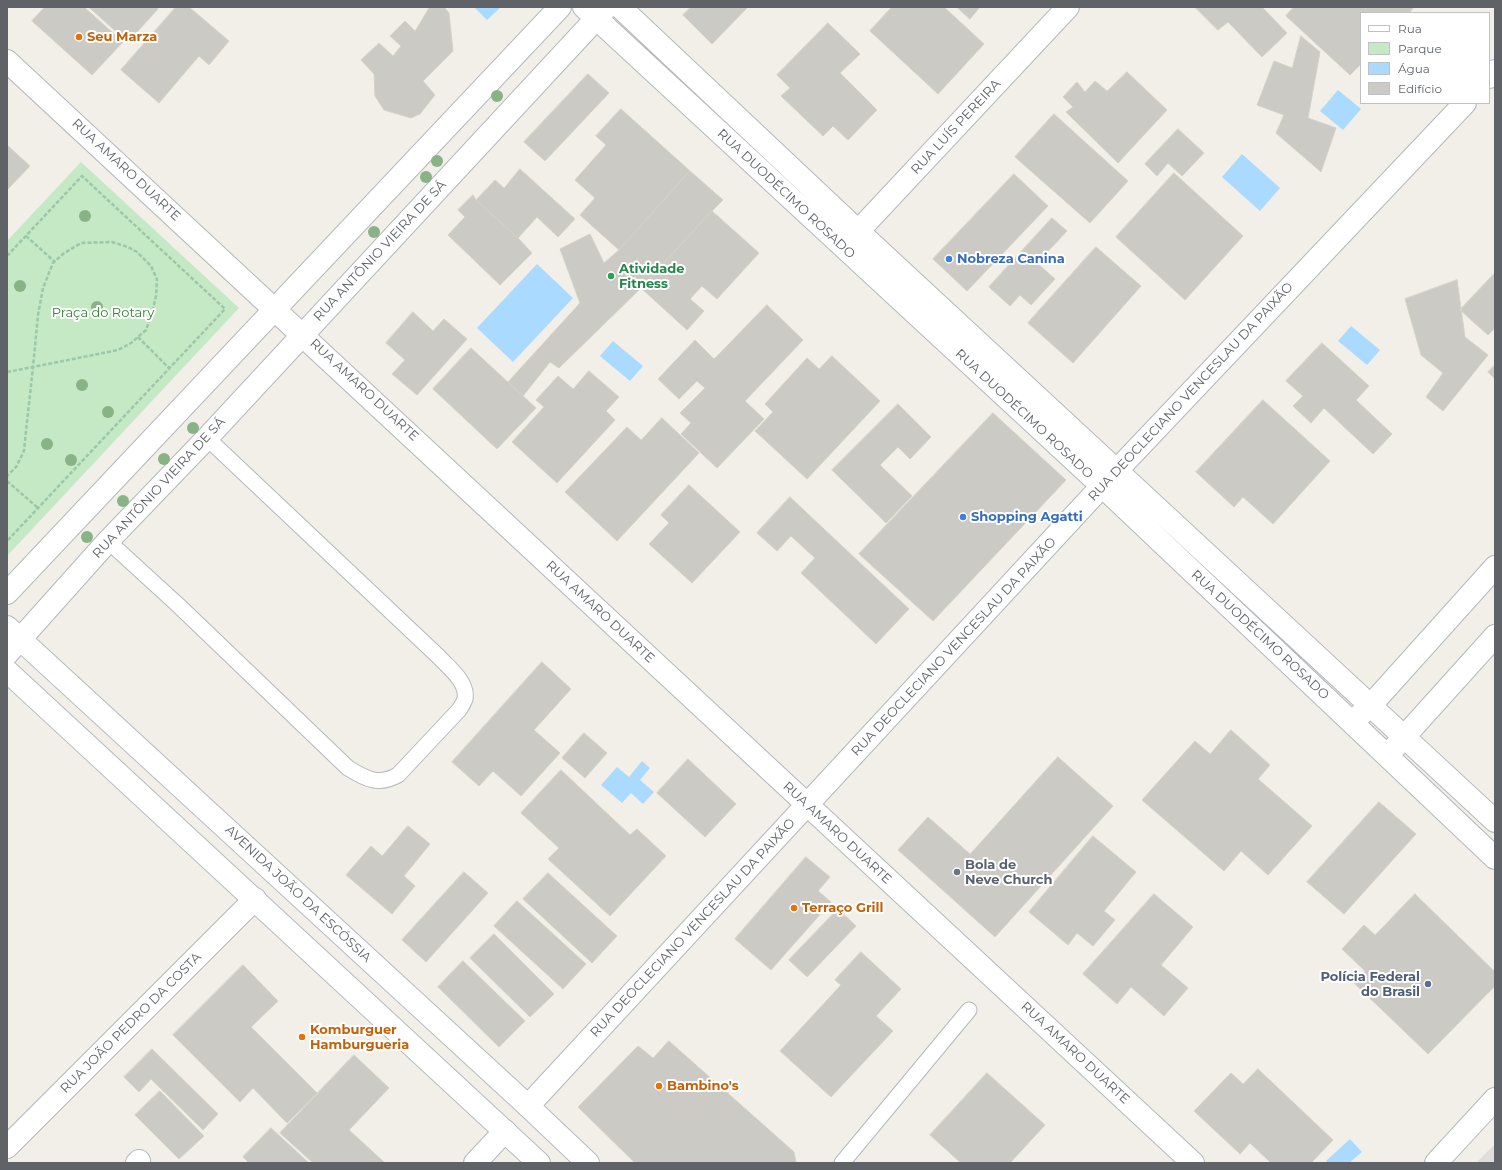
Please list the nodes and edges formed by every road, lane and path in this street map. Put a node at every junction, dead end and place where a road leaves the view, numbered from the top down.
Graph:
1 (560, 7) edge
2 (620, 7) edge
3 (1068, 7) edge
4 (596, 11) edge
5 (7, 61) edge
6 (1464, 104) edge
7 (859, 232) junction
8 (26, 236) junction
9 (843, 247) junction
10 (7, 256) edge
11 (55, 262) junction
12 (276, 308) junction
13 (303, 334) junction
14 (138, 336) junction
15 (33, 367) junction
16 (169, 368) junction
17 (7, 372) edge
18 (206, 438) junction
19 (1117, 471) junction
20 (7, 476) edge
21 (7, 481) edge
22 (1102, 486) junction
23 (38, 508) junction
24 (7, 541) edge
25 (108, 541) junction
26 (1495, 567) edge
27 (7, 593) edge
28 (1495, 636) edge
29 (12, 640) edge
30 (7, 671) edge
31 (1371, 705) junction
32 (1352, 722) junction
33 (1405, 737) junction
34 (1387, 755) junction
35 (807, 805) junction
36 (1495, 821) edge
37 (1495, 858) edge
38 (255, 899) junction
39 (969, 1010) dead end
40 (1495, 1099) edge
41 (528, 1106) junction
42 (505, 1131) junction
43 (7, 1147) edge
44 (475, 1163) edge
45 (539, 1163) edge
46 (588, 1163) edge
47 (842, 1163) edge
48 (1193, 1163) edge
49 (1436, 1163) edge

1 - 12 street
2 - 7 street, RUA DUODÉCIMO ROSADO
3 - 7 street, RUA LUÍS PEREIRA
4 - 9 street, RUA DUODÉCIMO ROSADO
4 - 13 street, RUA ANTÔNIO VIEIRA DE SÁ
5 - 12 street, RUA AMARO DUARTE
6 - 19 street, RUA DEOCLECIANO VENCESLAU DA PAIXÃO
7 - 9 street, RUA LUÍS PEREIRA
7 - 19 street, RUA DUODÉCIMO ROSADO
8 - 10 path
8 - 11 path
8 - 16 path
9 - 22 street, RUA DUODÉCIMO ROSADO
11 - 14 path
11 - 15 path
12 - 13 street, RUA AMARO DUARTE
12 - 27 street
13 - 18 street, RUA ANTÔNIO VIEIRA DE SÁ
13 - 35 street, RUA AMARO DUARTE
14 - 15 path
14 - 16 path
15 - 17 path
15 - 20 path
16 - 23 path
18 - 25 street, RUA ANTÔNIO VIEIRA DE SÁ
18 - 25 lane
19 - 22 street, RUA DEOCLECIANO VENCESLAU DA PAIXÃO
19 - 31 street, RUA DUODÉCIMO ROSADO
21 - 23 path
22 - 32 street, RUA DUODÉCIMO ROSADO
22 - 35 street, RUA DEOCLECIANO VENCESLAU DA PAIXÃO
23 - 24 path
25 - 29 street, RUA ANTÔNIO VIEIRA DE SÁ
26 - 31 street
28 - 33 street
29 - 41 street, AVENIDA JOÃO DA ESCÓSSIA
30 - 38 street
31 - 32 street
31 - 33 street, RUA DUODÉCIMO ROSADO
32 - 34 street, RUA DUODÉCIMO ROSADO
33 - 34 street
33 - 36 street, RUA DUODÉCIMO ROSADO
34 - 37 street, RUA DUODÉCIMO ROSADO
35 - 41 street, RUA DEOCLECIANO VENCESLAU DA PAIXÃO
35 - 48 street, RUA AMARO DUARTE
38 - 42 street
38 - 43 street, RUA JOÃO PEDRO DA COSTA
39 - 47 lane
40 - 49 street
41 - 46 street, AVENIDA JOÃO DA ESCÓSSIA
42 - 44 street
42 - 45 street

